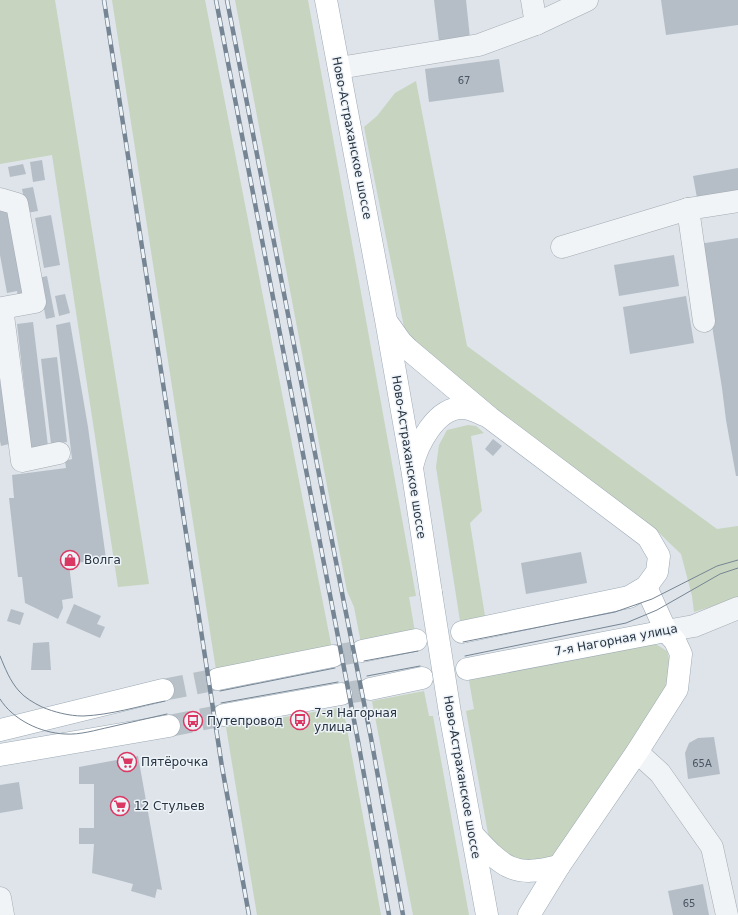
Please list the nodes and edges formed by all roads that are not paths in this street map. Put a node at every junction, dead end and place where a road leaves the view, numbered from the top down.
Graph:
1 (326, 0) edge
2 (532, 0) edge
3 (579, 2) edge
4 (536, 24) junction
5 (339, 68) junction
6 (0, 199) edge
7 (738, 201) edge
8 (688, 209) junction
9 (562, 247) dead end
10 (386, 320) junction
11 (704, 321) dead end
12 (490, 418) junction
13 (59, 453) dead end
14 (412, 468) junction
15 (646, 588) junction
16 (738, 608) edge
17 (666, 631) junction
18 (462, 632) dead end
19 (416, 640) dead end
20 (362, 650) tunnel mouth
21 (333, 656) tunnel mouth
22 (467, 668) dead end
23 (422, 678) dead end
24 (218, 679) tunnel mouth
25 (370, 689) tunnel mouth
26 (163, 690) tunnel mouth
27 (341, 694) tunnel mouth
28 (224, 715) tunnel mouth
29 (169, 726) tunnel mouth
30 (0, 730) edge
31 (638, 752) junction
32 (0, 755) edge
33 (473, 835) junction
34 (559, 866) junction
35 (0, 898) edge
36 (3, 915) edge
37 (487, 915) edge
38 (528, 915) edge
39 (728, 915) edge

1 - 5 main road, Ново-Астраханское шоссе
2 - 4 street
3 - 4 street
4 - 5 street
5 - 10 main road, Ново-Астраханское шоссе
6 - 13 street
7 - 8 street
8 - 9 street
8 - 11 street
10 - 12 main road
10 - 14 main road, Ново-Астраханское шоссе
12 - 14 main road
12 - 15 main road
14 - 33 main road, Ново-Астраханское шоссе, bridge
15 - 17 main road
15 - 18 main road
16 - 17 street, 7-я Нагорная улица
17 - 22 main road, 7-я Нагорная улица
17 - 31 main road
19 - 20 main road
21 - 24 main road
23 - 25 main road
26 - 30 main road
27 - 28 main road
29 - 32 main road
31 - 34 main road
31 - 39 street
33 - 34 main road
33 - 37 main road, Ново-Астраханское шоссе
34 - 38 main road
35 - 36 street

